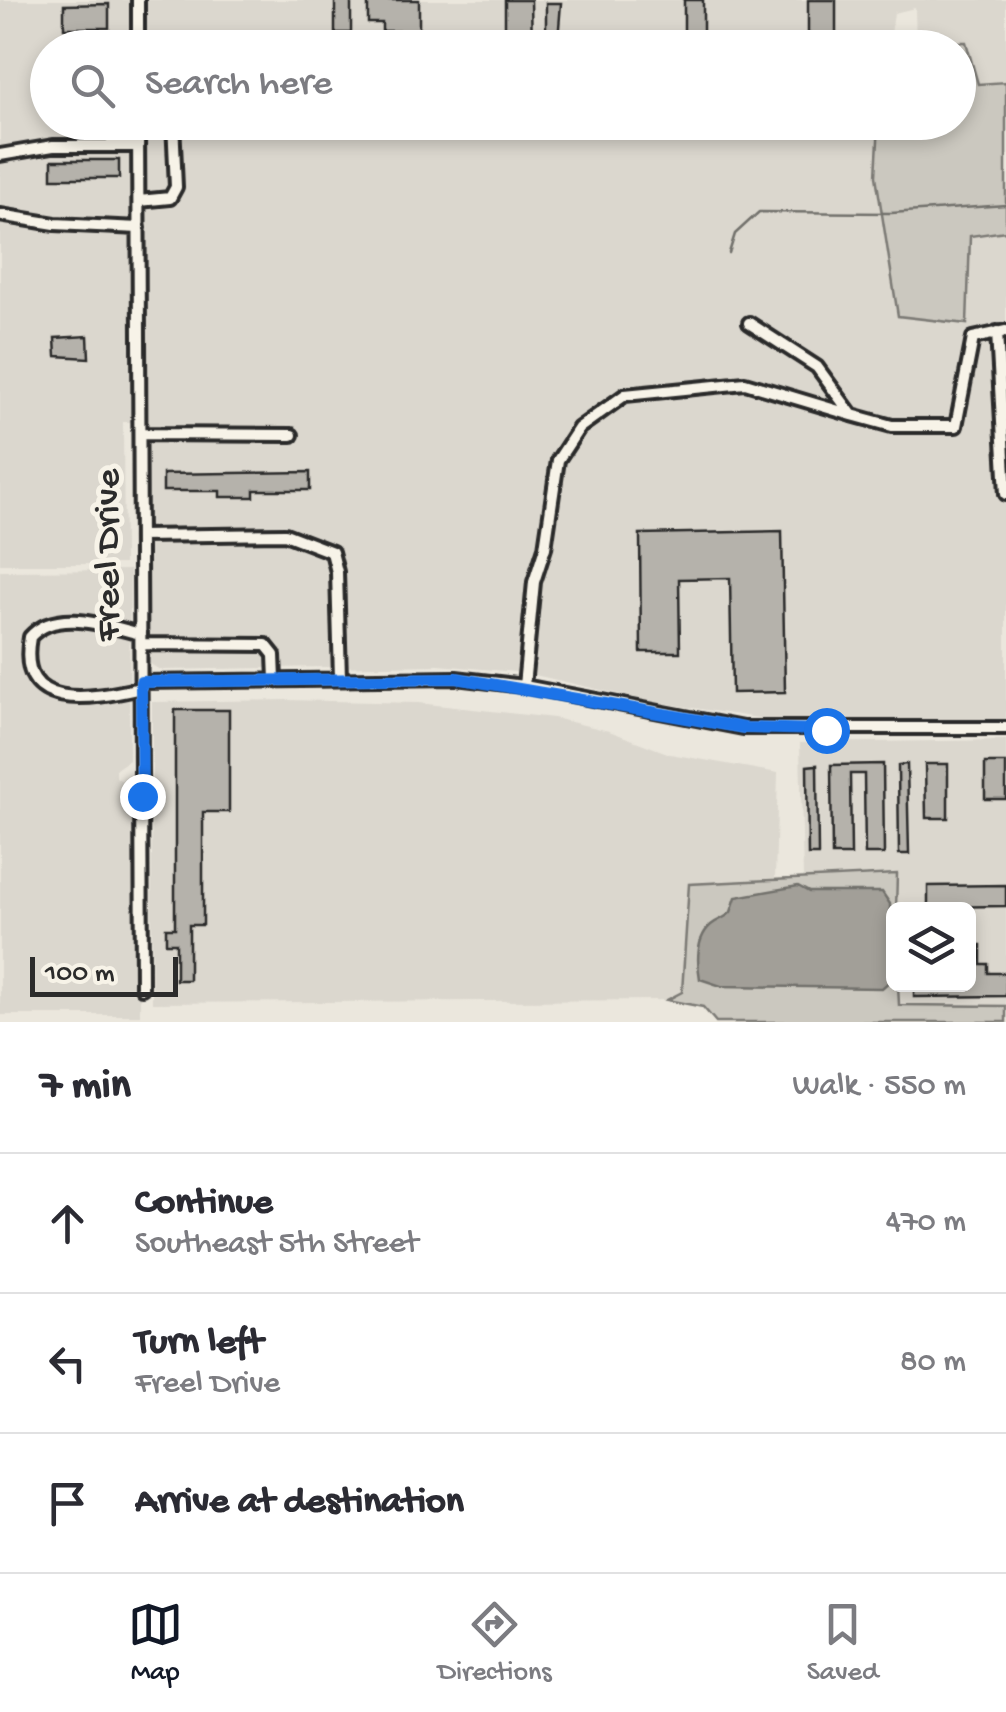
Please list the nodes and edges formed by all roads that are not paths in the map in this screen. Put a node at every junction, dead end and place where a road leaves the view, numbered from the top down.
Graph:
1 (138, 0) edge
2 (138, 30) edge
3 (138, 140) edge
4 (174, 140) edge
5 (138, 146) junction
6 (0, 155) edge
7 (139, 200) junction
8 (0, 215) edge
9 (139, 228) junction
10 (748, 323) dead end
11 (1001, 332) edge
12 (852, 415) junction
13 (140, 434) junction
14 (292, 435) dead end
15 (1006, 494) edge
16 (140, 536) junction
17 (141, 639) junction
18 (340, 678) junction
19 (274, 680) junction
20 (141, 685) junction
21 (524, 686) junction
22 (1006, 728) edge
23 (142, 988) dead end

1 - 2 street
3 - 5 street, Freel Drive
4 - 7 street
5 - 6 street
5 - 7 street, Freel Drive
7 - 9 street, Freel Drive
8 - 9 street
9 - 13 street, Freel Drive
10 - 12 street
11 - 12 street
11 - 15 street
12 - 21 street
13 - 14 street
13 - 16 street, Freel Drive
16 - 17 street, Freel Drive
16 - 18 street
17 - 19 street
17 - 20 street, Freel Drive
17 - 20 street
18 - 19 street
18 - 21 street
19 - 20 street
20 - 23 street, Freel Drive
21 - 22 street

